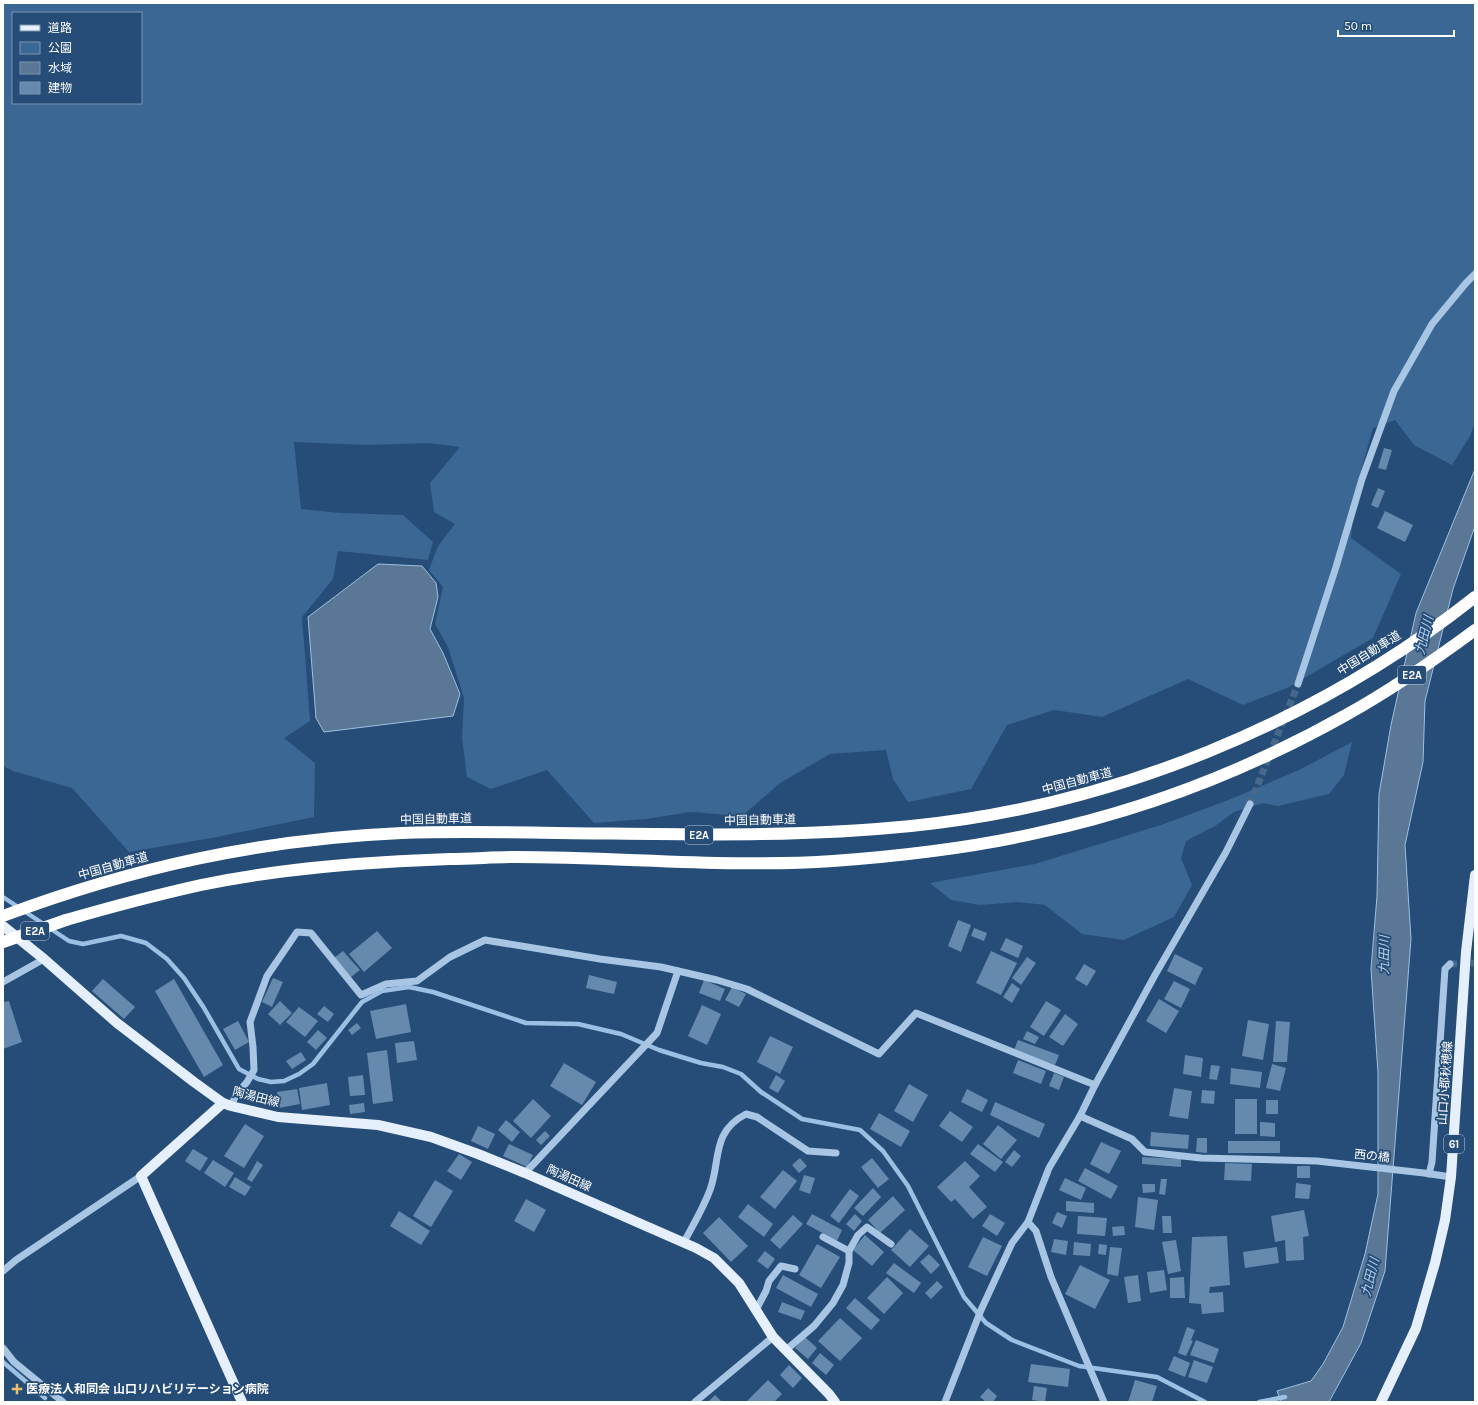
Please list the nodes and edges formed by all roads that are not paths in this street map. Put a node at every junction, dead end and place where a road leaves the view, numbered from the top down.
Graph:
1 (1475, 274) edge
2 (1475, 597) edge
3 (1475, 630) edge
4 (1298, 684) tunnel mouth
5 (1250, 804) tunnel mouth
6 (1475, 875) edge
7 (3, 916) edge
8 (1473, 920) edge
9 (3, 926) edge
10 (3, 942) edge
11 (44, 958) junction
12 (1450, 964) dead end
13 (678, 971) junction
14 (3, 982) edge
15 (1095, 1085) junction
16 (227, 1104) junction
17 (1080, 1116) junction
18 (836, 1153) dead end
19 (525, 1173) junction
20 (1426, 1173) junction
21 (141, 1176) junction
22 (1451, 1177) junction
23 (1028, 1222) junction
24 (823, 1237) dead end
25 (684, 1242) junction
26 (891, 1244) dead end
27 (849, 1251) junction
28 (795, 1269) dead end
29 (3, 1271) edge
30 (756, 1310) junction
31 (773, 1337) junction
32 (3, 1348) edge
33 (786, 1350) junction
34 (63, 1402) edge
35 (242, 1402) edge
36 (695, 1402) edge
37 (835, 1402) edge
38 (945, 1402) edge
39 (1104, 1402) edge
40 (1381, 1402) edge

1 - 4 street
2 - 7 highway, 中国自動車道 / E2A
3 - 10 highway, E2A, bridge
5 - 15 street
6 - 8 main road, 山口小郡秋穂線 / 61
8 - 22 main road, 山口小郡秋穂線 / 61
9 - 11 main road, 陶湯田線
11 - 14 street
11 - 16 main road, 陶湯田線
12 - 20 street
13 - 15 street
13 - 16 street
13 - 19 street
15 - 17 street
16 - 19 main road, 陶湯田線
16 - 21 main road, 陶湯田線
17 - 20 street, 西の橋
17 - 23 street
18 - 25 street
19 - 25 main road, 陶湯田線
20 - 22 street, 西の橋
21 - 29 street
21 - 35 main road
22 - 40 main road, 山口小郡秋穂線 / 61
23 - 38 street
23 - 39 street
24 - 27 street
25 - 30 main road, 陶湯田線
26 - 27 street
27 - 33 street
28 - 30 street
30 - 31 main road, 陶湯田線
31 - 33 main road, 陶湯田線
31 - 36 street
32 - 34 street
33 - 37 main road, 陶湯田線

